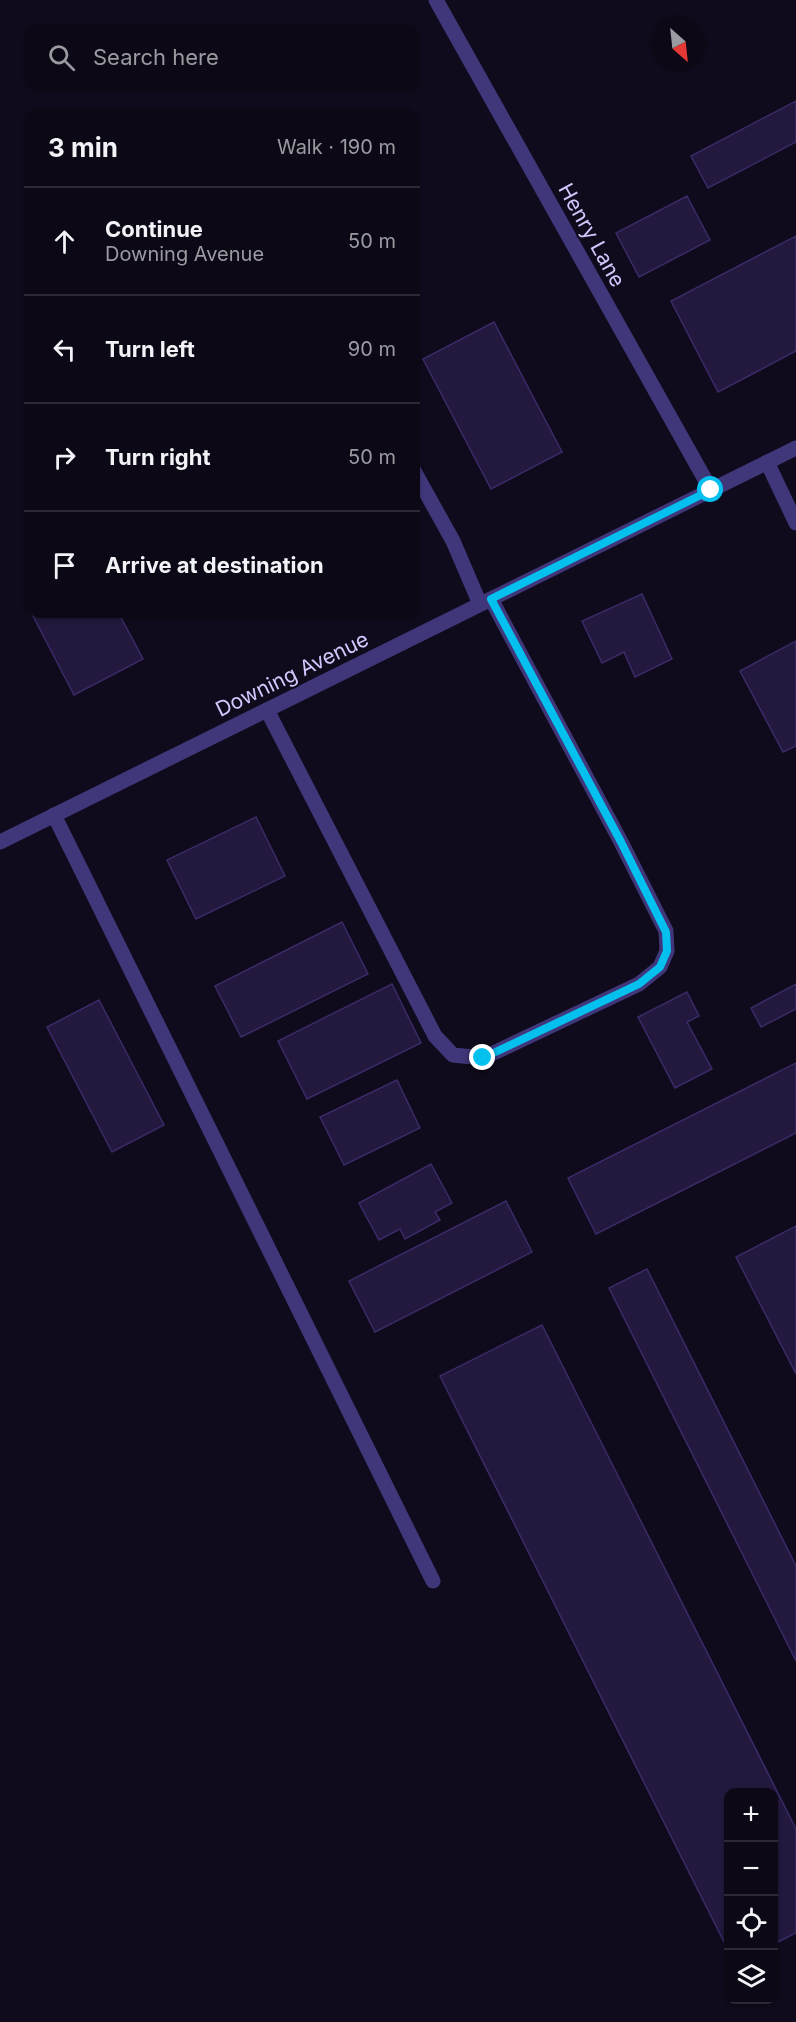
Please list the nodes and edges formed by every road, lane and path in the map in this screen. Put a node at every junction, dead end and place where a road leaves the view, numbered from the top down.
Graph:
1 (436, 0) edge
2 (796, 448) edge
3 (767, 462) junction
4 (420, 482) edge
5 (711, 490) junction
6 (796, 523) edge
7 (486, 602) junction
8 (267, 710) junction
9 (54, 815) junction
10 (0, 842) edge
11 (433, 1581) dead end

1 - 5 street, Henry Lane
2 - 3 street, Downing Avenue
3 - 5 street, Downing Avenue
3 - 6 street
4 - 7 street
5 - 7 street, Downing Avenue
7 - 8 street, Downing Avenue
7 - 8 street
8 - 9 street, Downing Avenue
9 - 10 street, Downing Avenue
9 - 11 street

